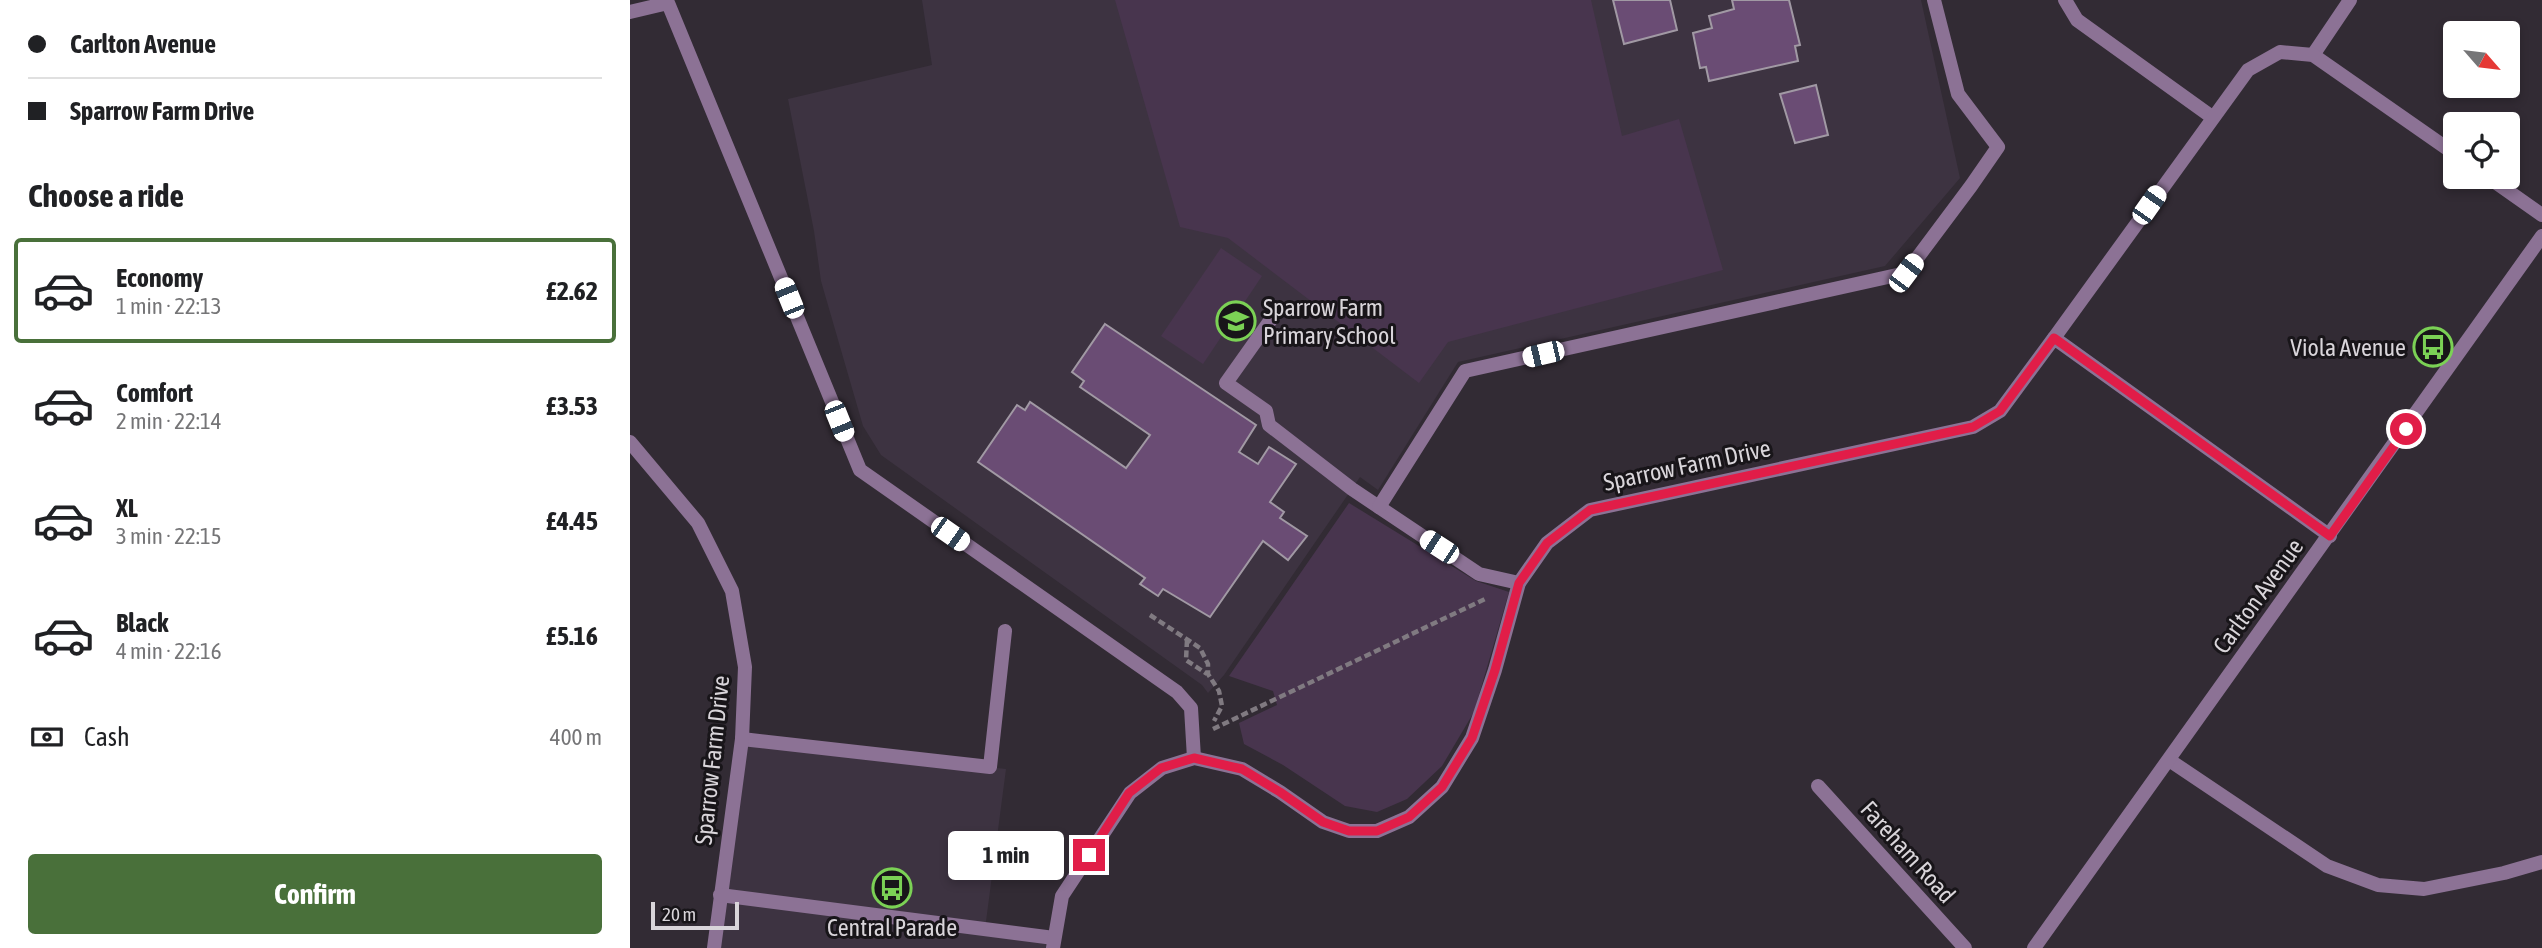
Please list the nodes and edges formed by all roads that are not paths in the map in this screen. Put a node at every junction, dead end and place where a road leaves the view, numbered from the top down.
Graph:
1 (1934, 0) edge
2 (2065, 0) edge
3 (2350, 0) edge
4 (669, 1) edge
5 (630, 12) edge
6 (2314, 55) junction
7 (2212, 117) junction
8 (2443, 146) edge
9 (2504, 189) edge
10 (2542, 215) edge
11 (2542, 236) edge
12 (1277, 311) dead end
13 (2054, 338) junction
14 (630, 442) edge
15 (1379, 507) junction
16 (2330, 536) junction
17 (1519, 583) junction
18 (1005, 631) dead end
19 (741, 739) junction
20 (1194, 758) junction
21 (2169, 760) junction
22 (1818, 786) dead end
23 (2542, 862) edge
24 (720, 895) junction
25 (1054, 943) edge
26 (714, 948) edge
27 (1965, 948) edge
28 (2034, 948) edge

1 - 15 street
2 - 7 street
3 - 6 street
4 - 5 street
4 - 20 street
6 - 7 street, Sparrow Farm Drive
6 - 8 street
7 - 13 street, Sparrow Farm Drive
9 - 10 street
11 - 16 street, Carlton Avenue
12 - 15 street
13 - 16 street
13 - 17 street, Sparrow Farm Drive
14 - 19 street, Sparrow Farm Drive
15 - 17 street
16 - 21 street, Carlton Avenue
17 - 20 street, Sparrow Farm Drive
18 - 19 street
19 - 24 street, Sparrow Farm Drive
20 - 25 street
21 - 23 street
21 - 28 street, Carlton Avenue
22 - 27 street, Fareham Road
24 - 25 street
24 - 26 street, Sparrow Farm Drive

